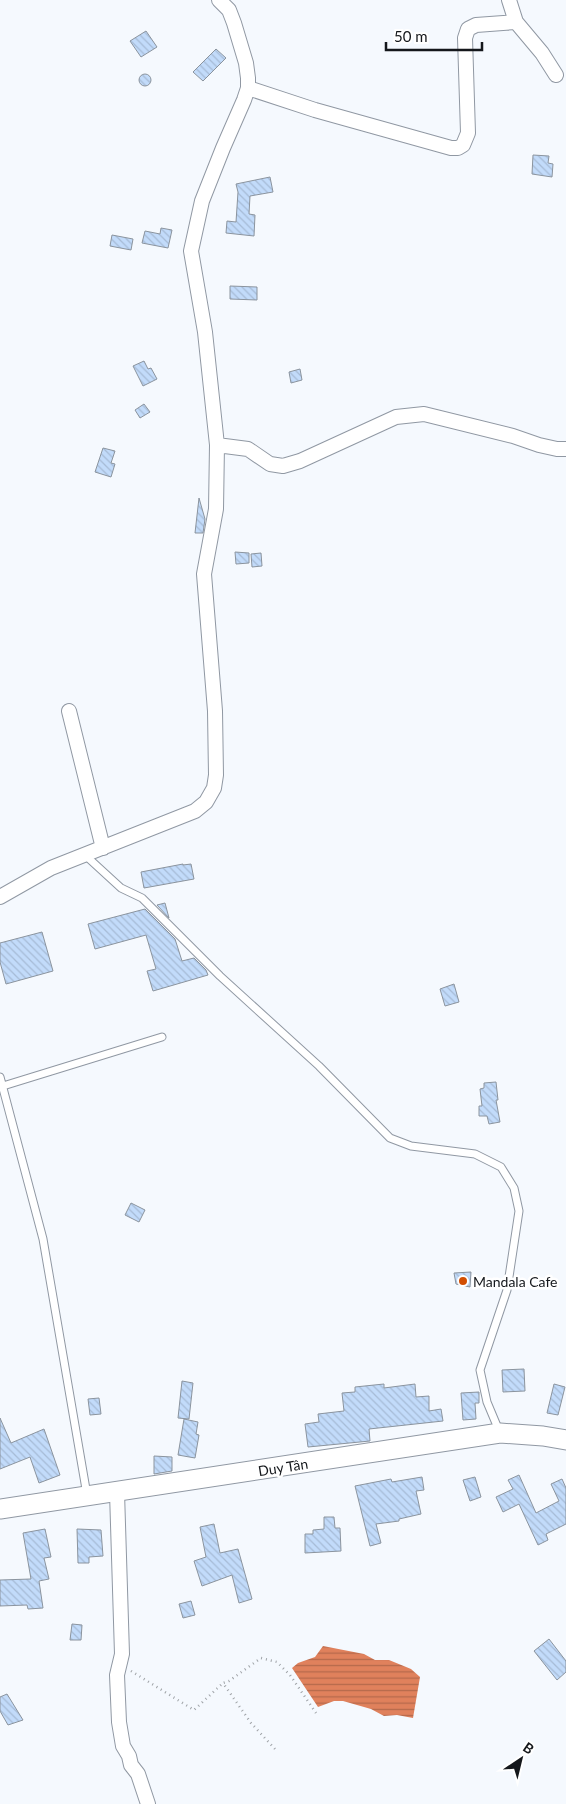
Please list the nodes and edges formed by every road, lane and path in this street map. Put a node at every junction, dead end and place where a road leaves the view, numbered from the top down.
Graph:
1 (219, 0) edge
2 (509, 0) edge
3 (516, 22) junction
4 (556, 75) dead end
5 (248, 88) junction
6 (217, 445) junction
7 (566, 449) edge
8 (69, 711) dead end
9 (103, 848) junction
10 (85, 855) junction
11 (0, 897) edge
12 (162, 1037) dead end
13 (0, 1077) edge
14 (3, 1086) junction
15 (500, 1433) junction
16 (566, 1440) edge
17 (117, 1492) junction
18 (87, 1495) junction
19 (0, 1509) edge
20 (120, 1664) junction
21 (223, 1683) junction
22 (316, 1713) dead end
23 (275, 1749) dead end
24 (148, 1804) edge

1 - 5 street
2 - 3 street
3 - 4 street
3 - 5 street
5 - 6 street
6 - 7 street
6 - 9 street
8 - 9 street
9 - 10 street
10 - 11 street
10 - 15 lane
12 - 14 lane
13 - 14 lane
14 - 18 lane
15 - 16 street, Duy Tân
15 - 17 street, Duy Tân
17 - 18 street, Duy Tân
17 - 20 street
18 - 19 street, Duy Tân
20 - 21 path
20 - 24 street
21 - 22 path
21 - 23 path

